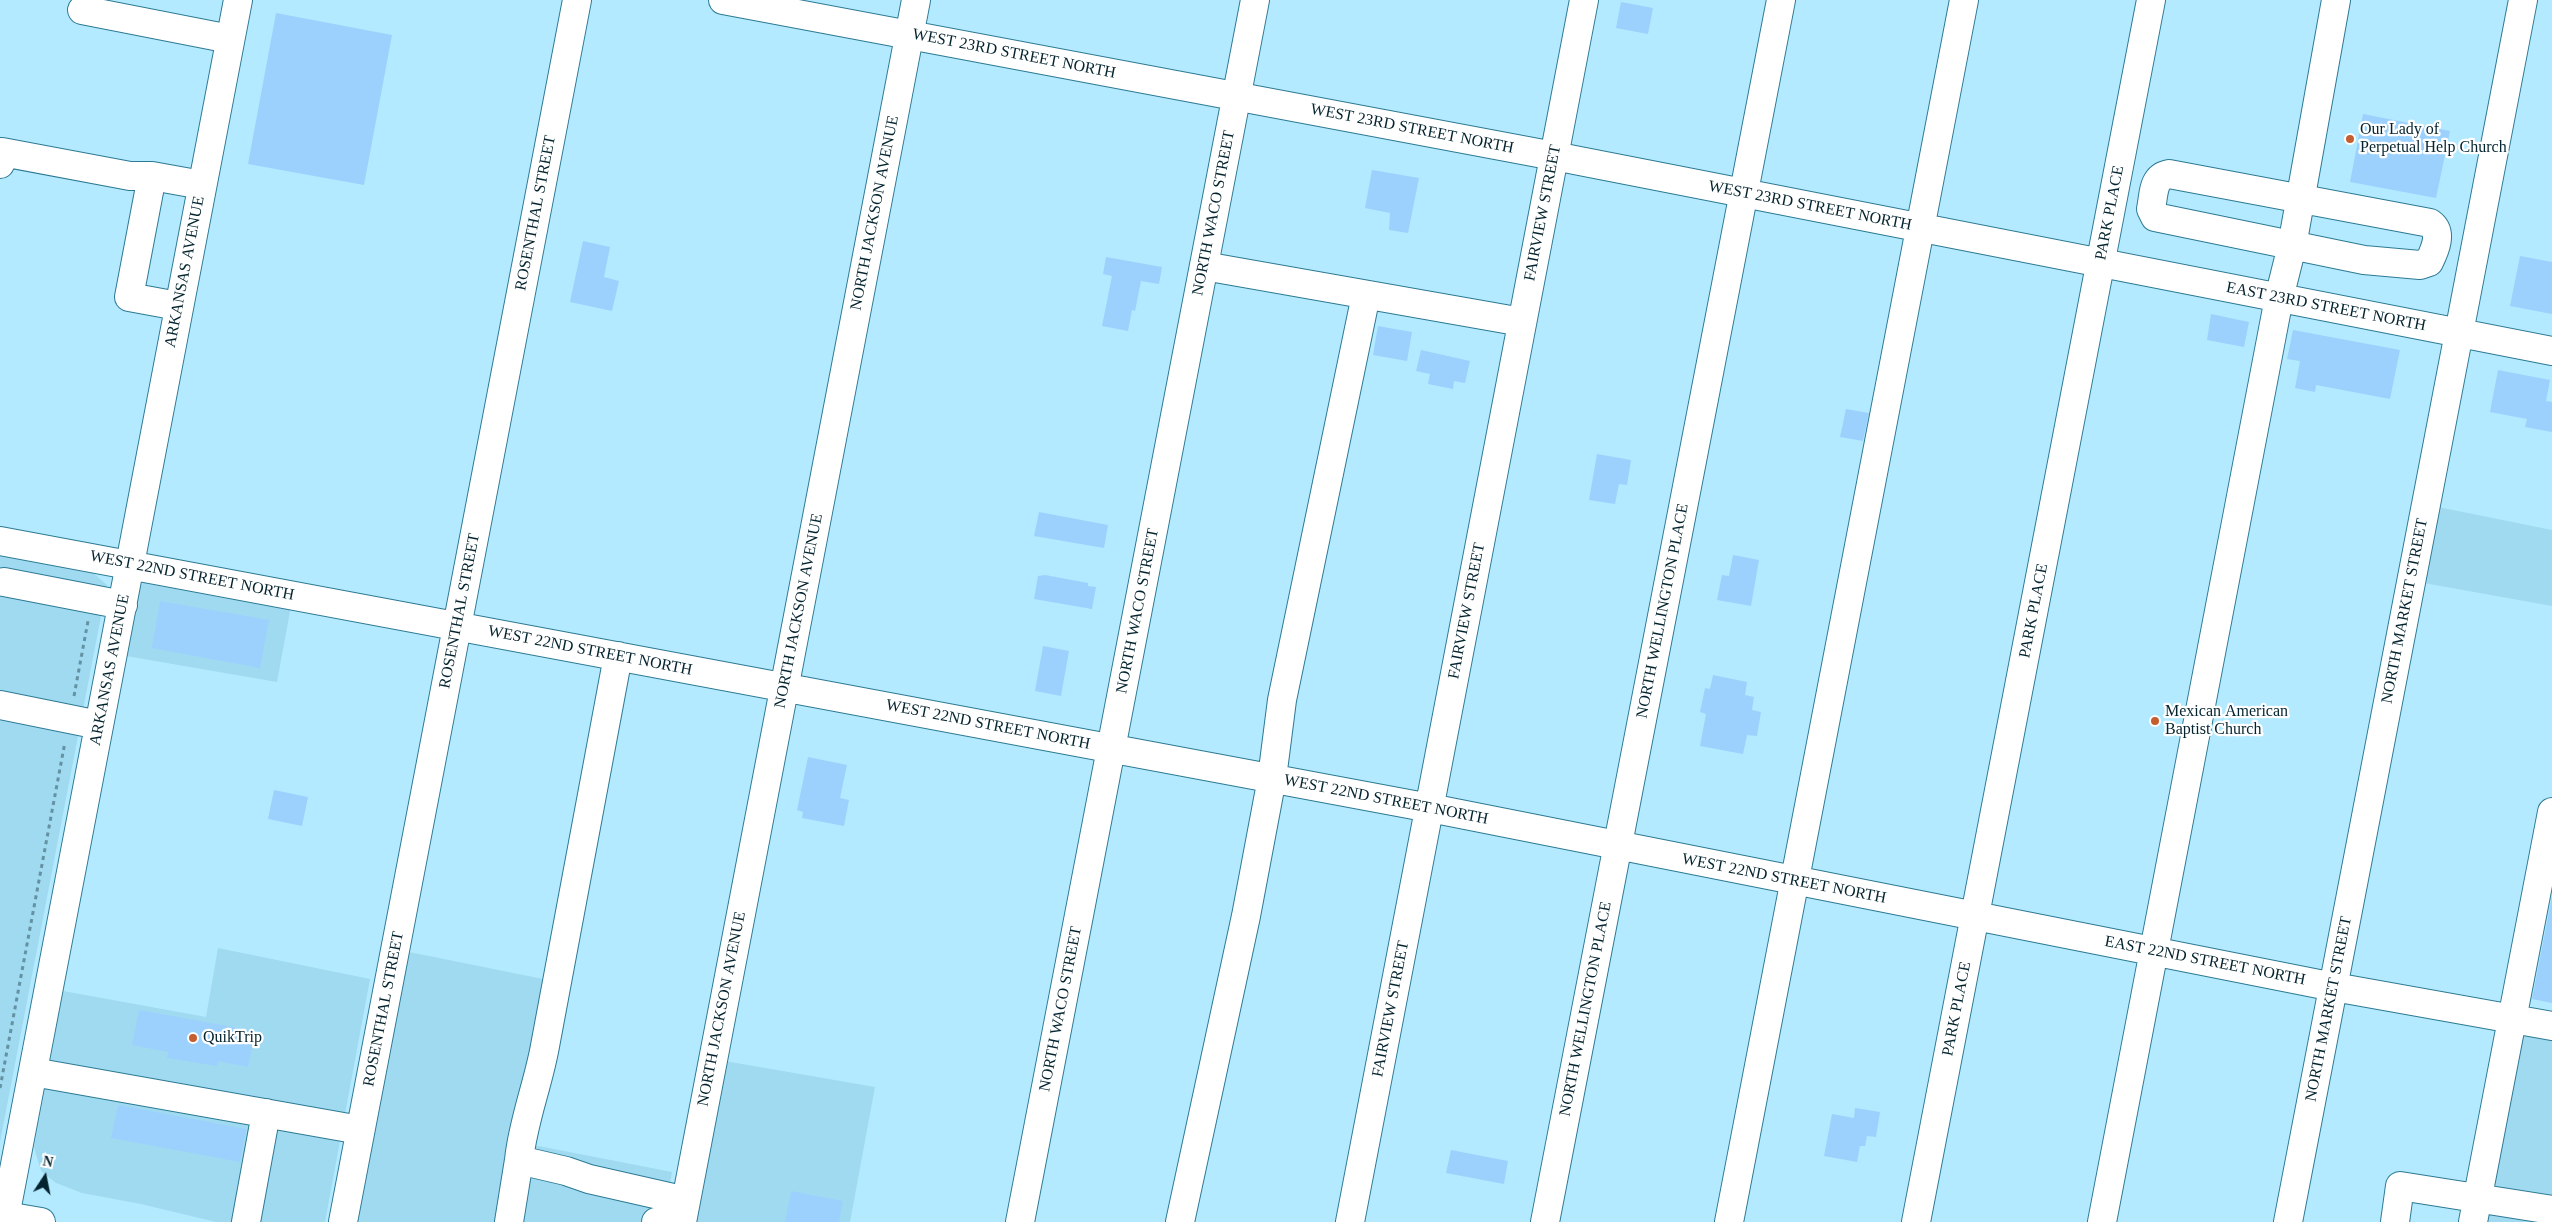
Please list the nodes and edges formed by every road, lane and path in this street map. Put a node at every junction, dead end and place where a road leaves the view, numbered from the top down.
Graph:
1 (238, 0) edge
2 (577, 0) edge
3 (723, 0) edge
4 (916, 0) edge
5 (1255, 0) edge
6 (1584, 0) edge
7 (1781, 0) edge
8 (1964, 0) edge
9 (2151, 0) edge
10 (2336, 0) edge
11 (2523, 0) edge
12 (82, 10) dead end
13 (910, 35) junction
14 (230, 38) junction
15 (1236, 96) junction
16 (1554, 156) junction
17 (0, 164) edge
18 (152, 176) junction
19 (202, 185) junction
20 (1743, 193) junction
21 (2300, 199) junction
22 (1920, 228) junction
23 (2436, 242) junction
24 (2292, 246) junction
25 (2474, 249) junction
26 (2101, 262) junction
27 (1204, 266) junction
28 (1366, 295) junction
29 (2279, 298) junction
30 (178, 306) junction
31 (1522, 322) junction
32 (2458, 333) junction
33 (2552, 351) edge
34 (6, 542) edge
35 (130, 564) junction
36 (2, 594) edge
37 (92, 600) junction
38 (123, 605) junction
39 (457, 626) junction
40 (618, 656) junction
41 (784, 687) junction
42 (0, 705) edge
43 (69, 718) junction
44 (99, 725) junction
45 (1111, 748) junction
46 (1272, 778) junction
47 (1430, 808) junction
48 (2552, 812) edge
49 (1618, 846) junction
50 (1795, 881) junction
51 (1976, 917) junction
52 (2154, 951) junction
53 (2334, 987) junction
54 (2512, 1019) junction
55 (2552, 1026) edge
56 (33, 1072) junction
57 (0, 1088) edge
58 (266, 1113) junction
59 (360, 1130) junction
60 (10, 1136) edge
61 (519, 1160) junction
62 (2476, 1210) edge
63 (2552, 1210) edge
64 (684, 1215) edge
65 (3, 1217) edge
66 (516, 1221) edge
67 (41, 1222) edge
68 (246, 1222) edge
69 (343, 1222) edge
70 (656, 1222) edge
71 (1020, 1222) edge
72 (1180, 1222) edge
73 (1350, 1222) edge
74 (1545, 1222) edge
75 (1729, 1222) edge
76 (1916, 1222) edge
77 (2102, 1222) edge
78 (2288, 1222) edge
79 (2395, 1222) edge

1 - 14 street, ARKANSAS AVENUE
2 - 39 street, ROSENTHAL STREET
3 - 13 street, WEST 23RD STREET NORTH
4 - 13 street, NORTH JACKSON AVENUE
5 - 15 street, NORTH WACO STREET
6 - 16 street, FAIRVIEW STREET
7 - 20 street, NORTH WELLINGTON PLACE
8 - 22 street
9 - 26 street, PARK PLACE
10 - 21 street
11 - 25 street, NORTH MARKET STREET
12 - 14 street
13 - 15 street, WEST 23RD STREET NORTH
13 - 41 street, NORTH JACKSON AVENUE
14 - 19 street, ARKANSAS AVENUE
15 - 16 street, WEST 23RD STREET NORTH
15 - 27 street, NORTH WACO STREET
16 - 20 street, WEST 23RD STREET NORTH
16 - 31 street, FAIRVIEW STREET
17 - 18 street
18 - 19 street
18 - 30 street
19 - 30 street, ARKANSAS AVENUE
20 - 22 street, WEST 23RD STREET NORTH
20 - 49 street, NORTH WELLINGTON PLACE
21 - 23 street
21 - 24 street
21 - 24 street
22 - 26 street, WEST 23RD STREET NORTH
22 - 50 street
23 - 24 street
23 - 25 street
24 - 29 street
25 - 32 street, NORTH MARKET STREET
26 - 29 street, EAST 23RD STREET NORTH
26 - 51 street, PARK PLACE
27 - 28 street
27 - 45 street, NORTH WACO STREET
28 - 31 street
28 - 46 street
29 - 32 street, EAST 23RD STREET NORTH
29 - 52 street
30 - 35 street, ARKANSAS AVENUE
31 - 47 street, FAIRVIEW STREET
32 - 33 street, EAST 23RD STREET NORTH
32 - 53 street, NORTH MARKET STREET
34 - 35 street, WEST 22ND STREET NORTH
34 - 36 street
35 - 38 street, ARKANSAS AVENUE
35 - 39 street, WEST 22ND STREET NORTH
36 - 37 street
37 - 38 street
37 - 43 path
38 - 44 street, ARKANSAS AVENUE
39 - 40 street, WEST 22ND STREET NORTH
39 - 59 street, ROSENTHAL STREET
40 - 41 street, WEST 22ND STREET NORTH
40 - 61 street
41 - 45 street, WEST 22ND STREET NORTH
41 - 64 street, NORTH JACKSON AVENUE
42 - 43 street
43 - 44 street
43 - 57 path
44 - 56 street, ARKANSAS AVENUE
45 - 46 street, WEST 22ND STREET NORTH
45 - 71 street, NORTH WACO STREET
46 - 47 street, WEST 22ND STREET NORTH
46 - 72 street
47 - 49 street, WEST 22ND STREET NORTH
47 - 73 street, FAIRVIEW STREET
48 - 54 street
49 - 50 street, WEST 22ND STREET NORTH
49 - 74 street, NORTH WELLINGTON PLACE
50 - 51 street, WEST 22ND STREET NORTH
50 - 75 street
51 - 52 street, EAST 22ND STREET NORTH
51 - 76 street, PARK PLACE
52 - 53 street, EAST 22ND STREET NORTH
52 - 77 street
53 - 54 street, EAST 22ND STREET NORTH
53 - 78 street, NORTH MARKET STREET
54 - 55 street, EAST 22ND STREET NORTH
54 - 62 street
56 - 58 street
56 - 60 street, ARKANSAS AVENUE
58 - 59 street
58 - 68 street
59 - 69 street, ROSENTHAL STREET
60 - 65 street, ARKANSAS AVENUE
61 - 64 street
61 - 66 street
62 - 63 street
62 - 79 street
64 - 70 street
65 - 67 street

